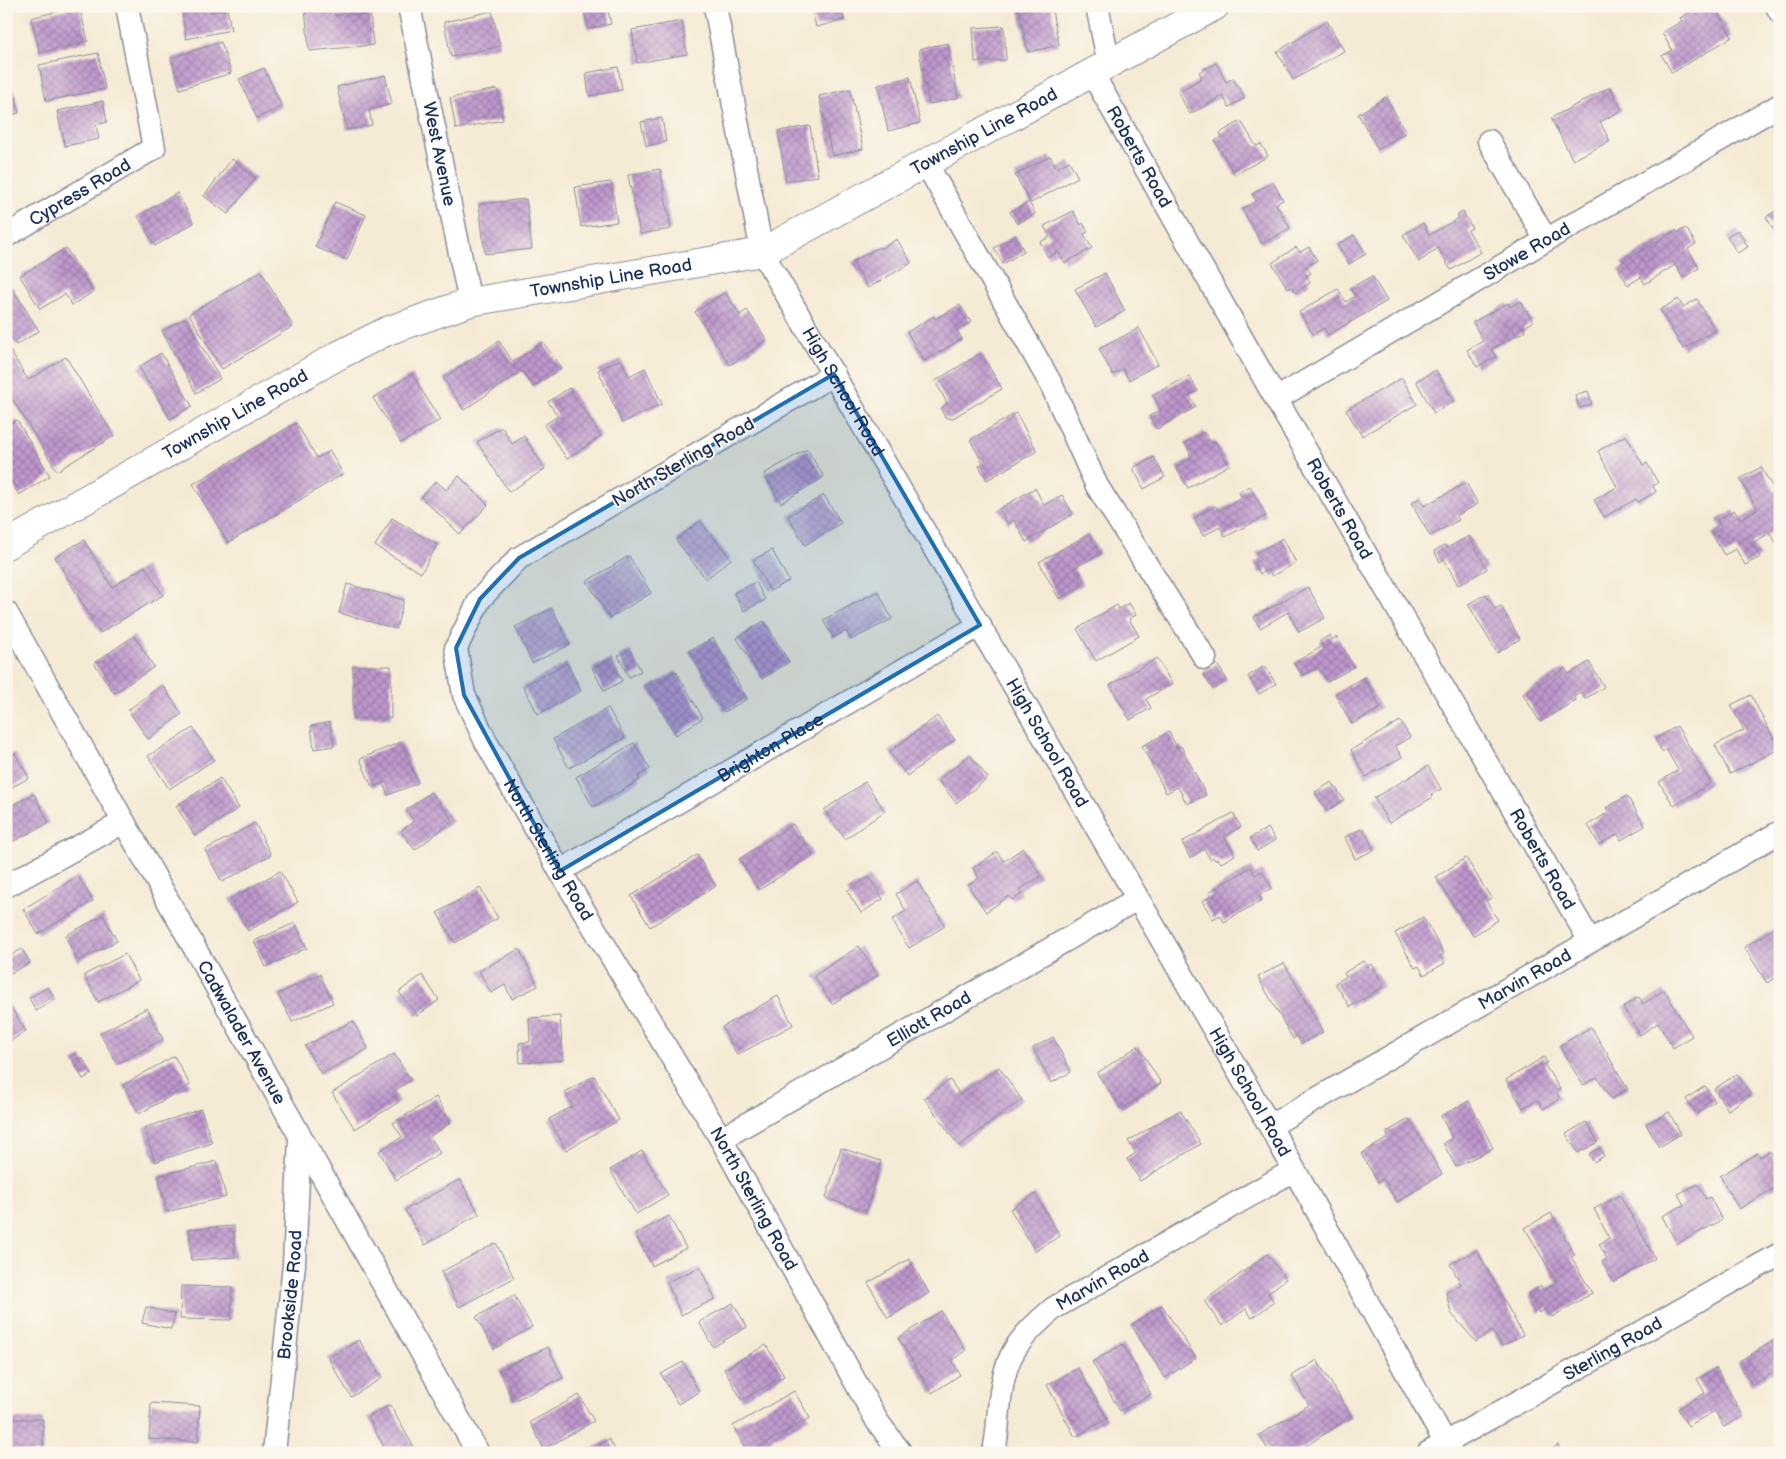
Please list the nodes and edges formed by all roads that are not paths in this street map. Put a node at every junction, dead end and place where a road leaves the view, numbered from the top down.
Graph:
1 (127, 6) edge
2 (409, 6) edge
3 (715, 6) edge
4 (1097, 6) edge
5 (1215, 6) edge
6 (1777, 6) edge
7 (1780, 12) edge
8 (1101, 69) junction
9 (1780, 105) edge
10 (1489, 141) dead end
11 (926, 163) junction
12 (6, 236) edge
13 (1546, 240) junction
14 (762, 252) junction
15 (470, 302) junction
16 (834, 374) junction
17 (1276, 399) junction
18 (6, 545) edge
19 (6, 612) edge
20 (980, 625) junction
21 (1205, 658) dead end
22 (124, 822) junction
23 (1780, 832) edge
24 (560, 871) junction
25 (6, 886) edge
26 (1137, 898) junction
27 (1590, 941) junction
28 (1270, 1126) junction
29 (300, 1138) junction
30 (721, 1139) junction
31 (1294, 1170) junction
32 (1780, 1254) edge
33 (1442, 1450) edge
34 (274, 1453) edge
35 (478, 1453) edge
36 (901, 1453) edge
37 (993, 1453) edge

1 - 12 street, Cypress Road
2 - 15 street, West Avenue
3 - 14 street, High School Road
4 - 8 street, Roberts Road
5 - 8 main road, Township Line Road
6 - 7 street
8 - 11 main road, Township Line Road
8 - 17 street, Roberts Road
9 - 13 street, Stowe Road
10 - 13 street
11 - 14 main road, Township Line Road
11 - 21 street
13 - 17 street, Stowe Road
14 - 15 main road, Township Line Road
14 - 16 street, High School Road
15 - 18 main road, Township Line Road
16 - 20 street, High School Road
16 - 24 street, North Sterling Road
17 - 27 street, Roberts Road
19 - 22 street, Cadwalader Avenue
20 - 24 street, Brighton Place
20 - 26 street, High School Road
22 - 25 street
22 - 29 street, Cadwalader Avenue
23 - 27 street, Marvin Road
24 - 30 street, North Sterling Road
26 - 28 street, High School Road
26 - 30 street, Elliott Road
27 - 28 street, Marvin Road
28 - 31 street, High School Road
29 - 34 street, Brookside Road
29 - 35 street, Cadwalader Avenue
30 - 36 street, North Sterling Road
31 - 33 street, High School Road
31 - 37 street, Marvin Road
32 - 33 street, Sterling Road

